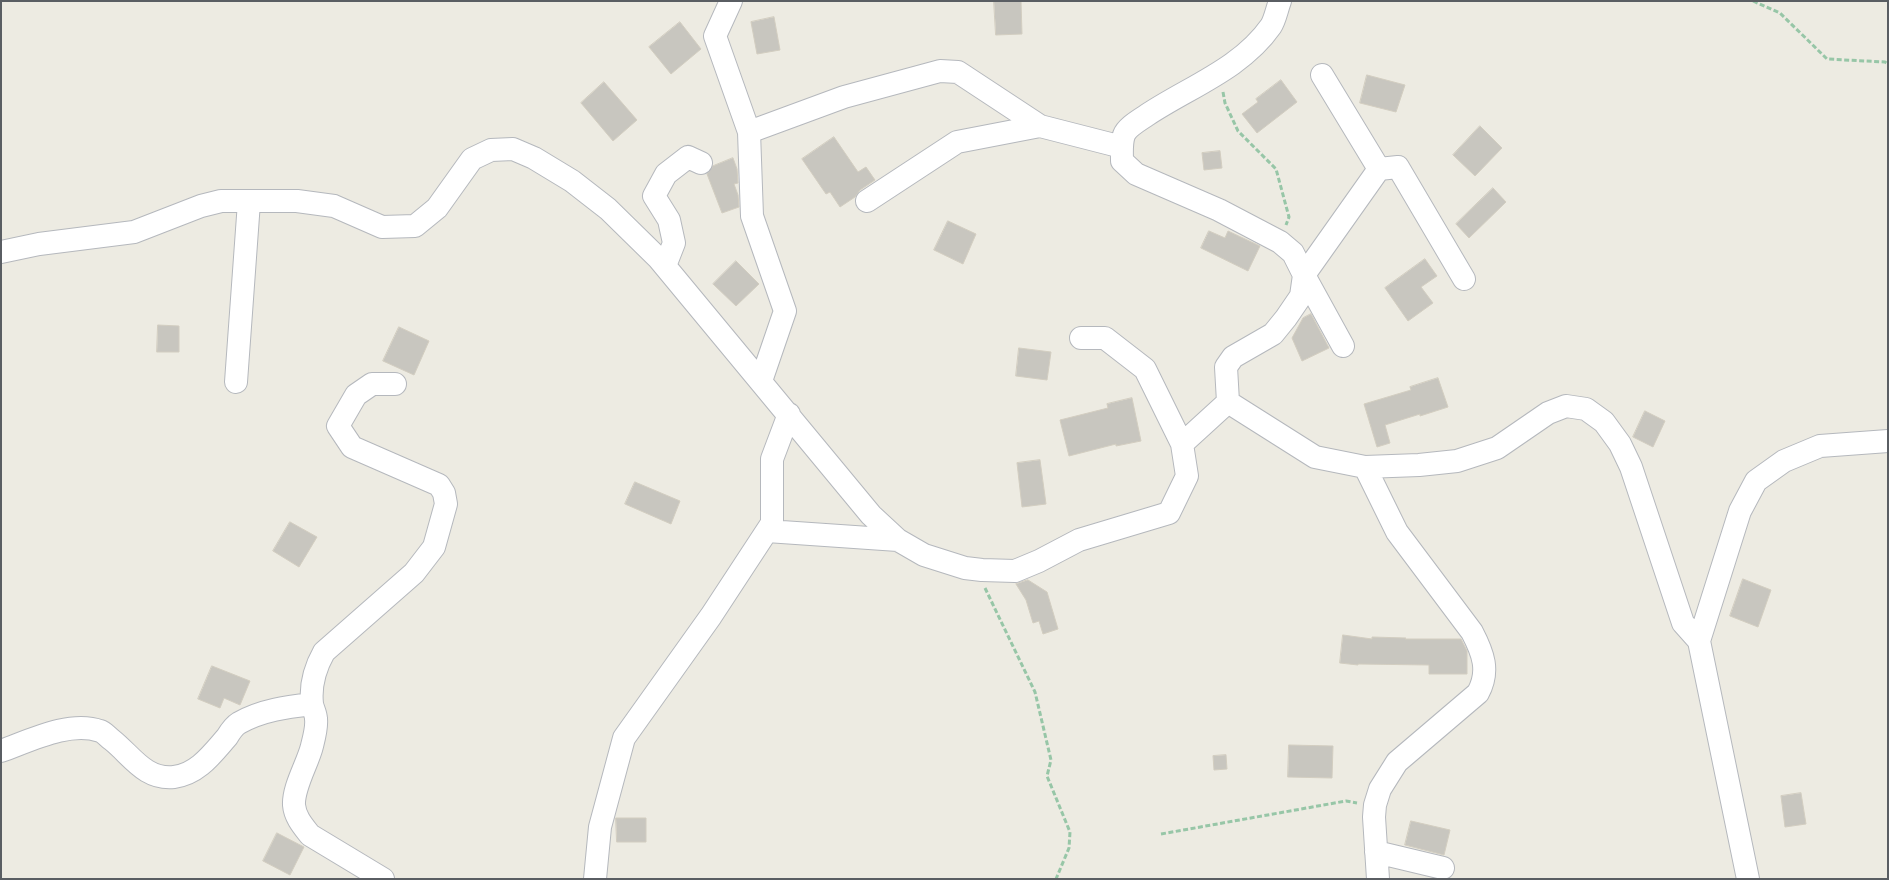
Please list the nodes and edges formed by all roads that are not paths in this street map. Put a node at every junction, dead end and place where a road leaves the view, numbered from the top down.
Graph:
1 (731, 1) edge
2 (1280, 1) edge
3 (1322, 75) dead end
4 (1040, 126) junction
5 (749, 132) junction
6 (1122, 147) junction
7 (701, 162) dead end
8 (1379, 169) junction
9 (867, 201) dead end
10 (249, 202) junction
11 (1, 252) edge
12 (665, 266) junction
13 (1304, 275) junction
14 (1464, 279) dead end
15 (1081, 338) dead end
16 (1344, 346) dead end
17 (760, 381) junction
18 (236, 382) dead end
19 (395, 384) dead end
20 (1228, 402) junction
21 (789, 414) junction
22 (1888, 440) edge
23 (1182, 444) junction
24 (1365, 467) junction
25 (768, 531) junction
26 (898, 540) junction
27 (1699, 641) junction
28 (312, 704) junction
29 (1, 751) edge
30 (1376, 852) junction
31 (1443, 868) dead end
32 (384, 879) edge
33 (595, 879) edge
34 (1378, 879) edge
35 (1748, 879) edge

1 - 5 street
2 - 6 street
3 - 8 street
4 - 5 street
4 - 6 street
4 - 9 street
5 - 17 street
6 - 13 street
7 - 12 street
8 - 13 street
8 - 14 street
10 - 11 street
10 - 12 street
10 - 18 street
12 - 17 street
13 - 16 street
13 - 20 street
15 - 23 street
17 - 21 street
19 - 28 street
20 - 23 street
20 - 24 street
21 - 25 street
21 - 26 street
22 - 27 street
23 - 26 street
24 - 27 street
24 - 30 street
25 - 26 street
25 - 33 street
27 - 35 street
28 - 29 street
28 - 32 street
30 - 31 street
30 - 34 street

